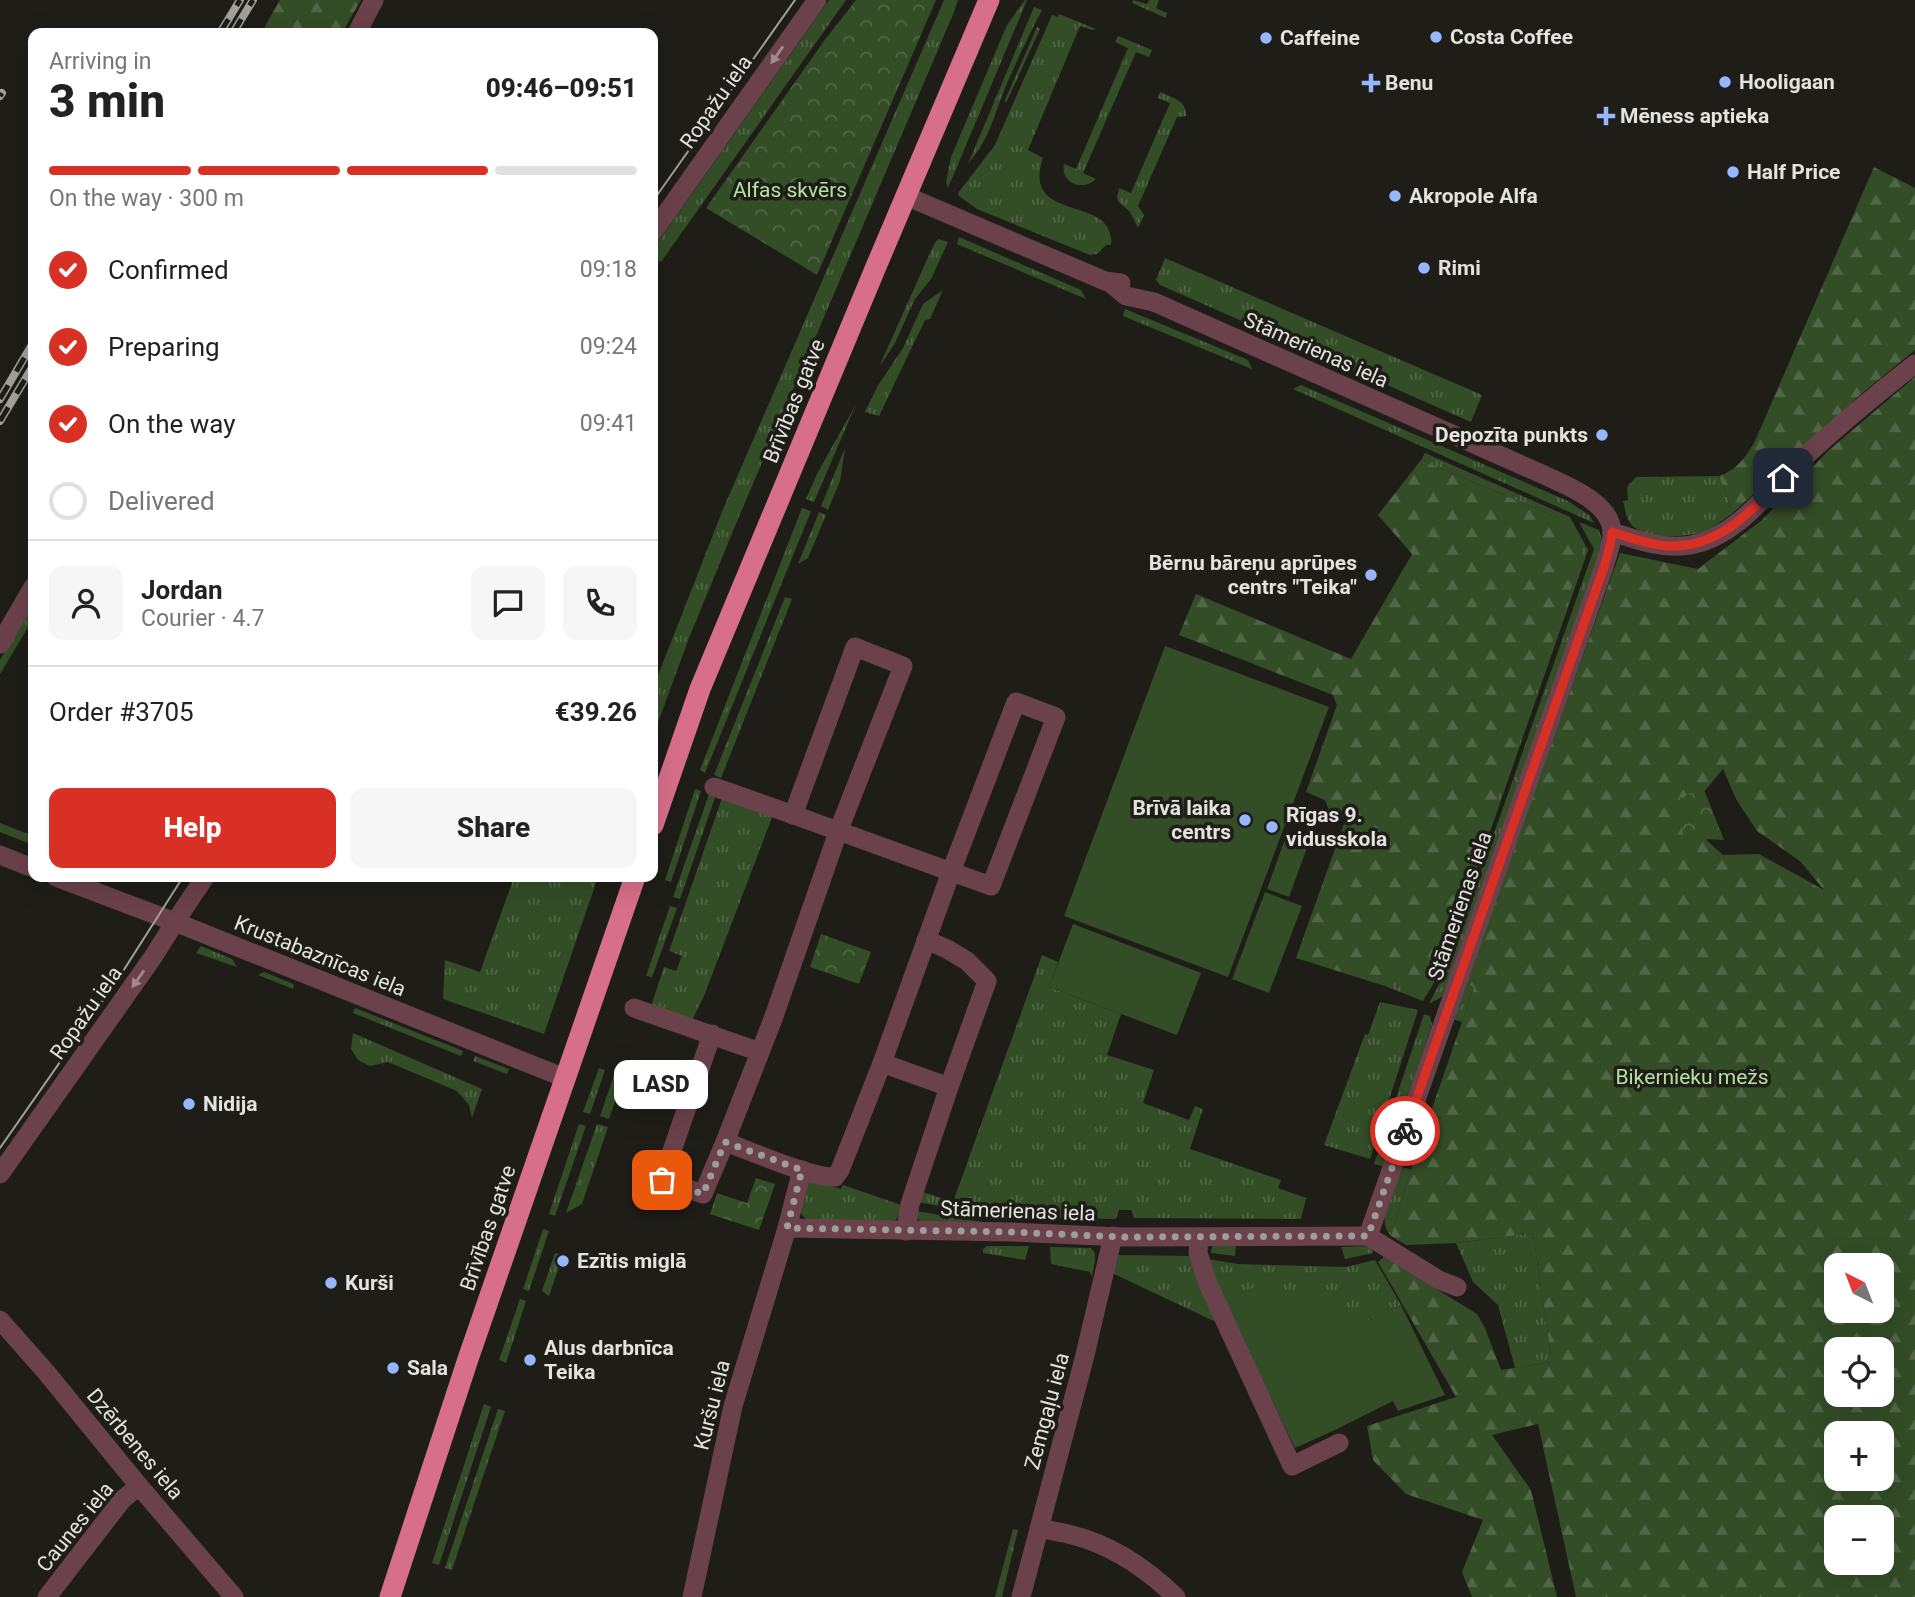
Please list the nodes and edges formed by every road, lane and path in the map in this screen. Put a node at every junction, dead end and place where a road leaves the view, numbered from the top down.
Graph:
1 (374, 0) edge
2 (817, 0) edge
3 (989, 0) edge
4 (360, 28) edge
5 (906, 196) junction
6 (658, 225) edge
7 (1915, 364) edge
8 (1612, 532) junction
9 (28, 595) edge
10 (0, 643) edge
11 (715, 787) dead end
12 (658, 811) edge
13 (793, 815) junction
14 (838, 832) junction
15 (0, 855) edge
16 (28, 866) edge
17 (951, 872) junction
18 (69, 882) edge
19 (202, 882) edge
20 (633, 882) edge
21 (174, 922) junction
22 (926, 940) junction
23 (635, 1008) dead end
24 (712, 1034) junction
25 (760, 1052) junction
26 (882, 1063) junction
27 (565, 1078) junction
28 (949, 1087) junction
29 (725, 1142) junction
30 (802, 1170) junction
31 (0, 1174) edge
32 (787, 1228) junction
33 (906, 1231) junction
34 (1113, 1236) junction
35 (1368, 1236) junction
36 (1199, 1237) junction
37 (1457, 1287) dead end
38 (0, 1320) edge
39 (1339, 1443) dead end
40 (139, 1486) junction
41 (1040, 1528) junction
42 (47, 1597) edge
43 (234, 1597) edge
44 (390, 1597) edge
45 (692, 1597) edge
46 (1021, 1597) edge
47 (1176, 1597) edge

1 - 4 street
2 -> 6 street, Ropažu iela
3 - 5 highway, Brīvības gatve
5 - 8 street, Stāmerienas iela
5 - 12 highway, Brīvības gatve
7 - 8 street
8 - 35 street, Stāmerienas iela
9 - 10 street
11 - 13 street
13 - 14 street
13 - 14 street
14 - 17 street
14 - 25 street
15 - 16 street
17 - 17 street
17 - 22 street
18 - 21 street, Krustabaznīcas iela
19 - 21 street, Ropažu iela
20 - 27 highway, Brīvības gatve
21 - 27 street, Krustabaznīcas iela
21 -> 31 street, Ropažu iela
22 - 26 street
22 - 28 street
23 - 24 street
24 - 25 street
24 - 29 street
25 - 29 street
26 - 28 street
26 - 30 street
27 - 44 highway, Brīvības gatve
28 - 33 street
29 - 30 street
30 - 32 street, Kuršu iela
32 - 33 street, Stāmerienas iela
32 - 45 street, Kuršu iela
33 - 34 street, Stāmerienas iela
34 - 36 street, Stāmerienas iela
34 - 41 street, Zemgaļu iela
35 - 36 street, Stāmerienas iela
35 - 37 street
36 - 39 street
38 - 40 street, Dzērbenes iela
40 - 42 street, Caunes iela
40 - 43 street, Dzērbenes iela
41 - 46 street, Zemgaļu iela
41 - 47 street

